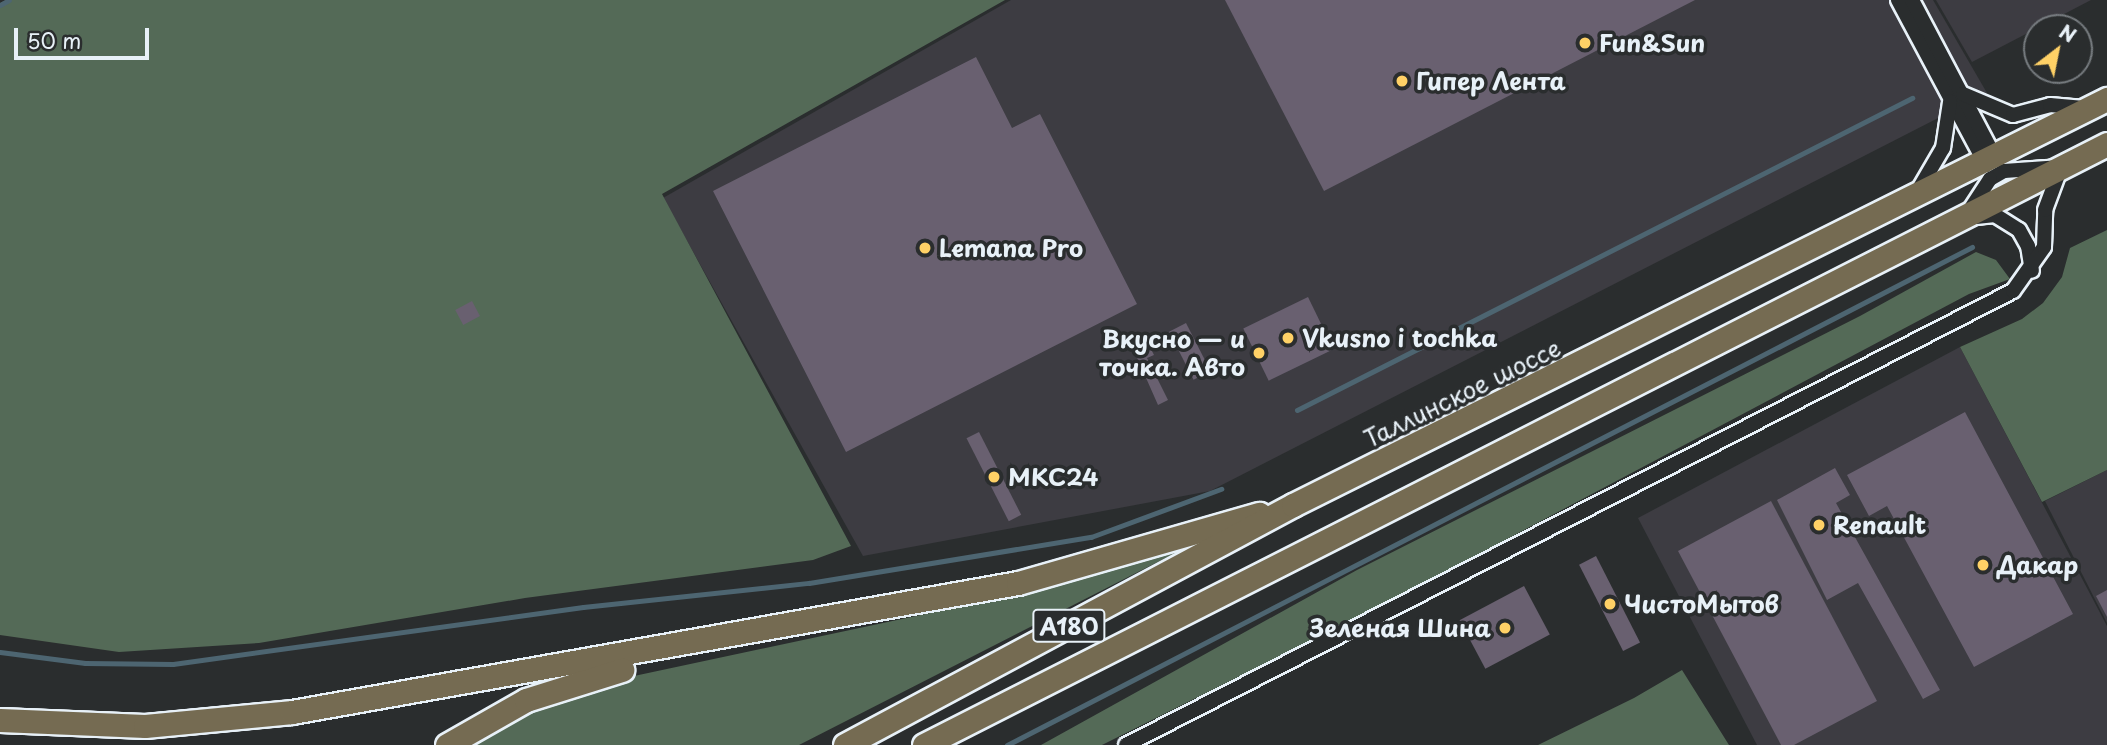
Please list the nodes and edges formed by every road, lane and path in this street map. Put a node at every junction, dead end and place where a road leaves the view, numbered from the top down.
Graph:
1 (1898, 0) edge
2 (1912, 0) edge
3 (1956, 97) junction
4 (2098, 104) edge
5 (2107, 144) edge
6 (1991, 164) junction
7 (2061, 167) junction
8 (1914, 196) junction
9 (1964, 218) junction
10 (2032, 272) junction
11 (1293, 505) junction
12 (764, 632) junction
13 (0, 720) edge
14 (447, 745) edge
15 (845, 745) edge
16 (924, 745) edge
17 (1126, 745) edge

1 - 3 street
2 - 3 street
3 - 4 street
3 - 6 street
3 - 8 street
4 - 6 main road, Таллинское шоссе
5 - 7 main road
6 - 7 street
6 - 8 main road, Таллинское шоссе
6 - 9 street
7 - 9 main road
7 - 10 street
8 - 11 main road, Таллинское шоссе
9 - 10 street
9 - 16 main road
10 - 17 street
11 - 12 main road
11 - 15 main road, Таллинское шоссе / A180
12 - 13 main road
12 - 14 main road

